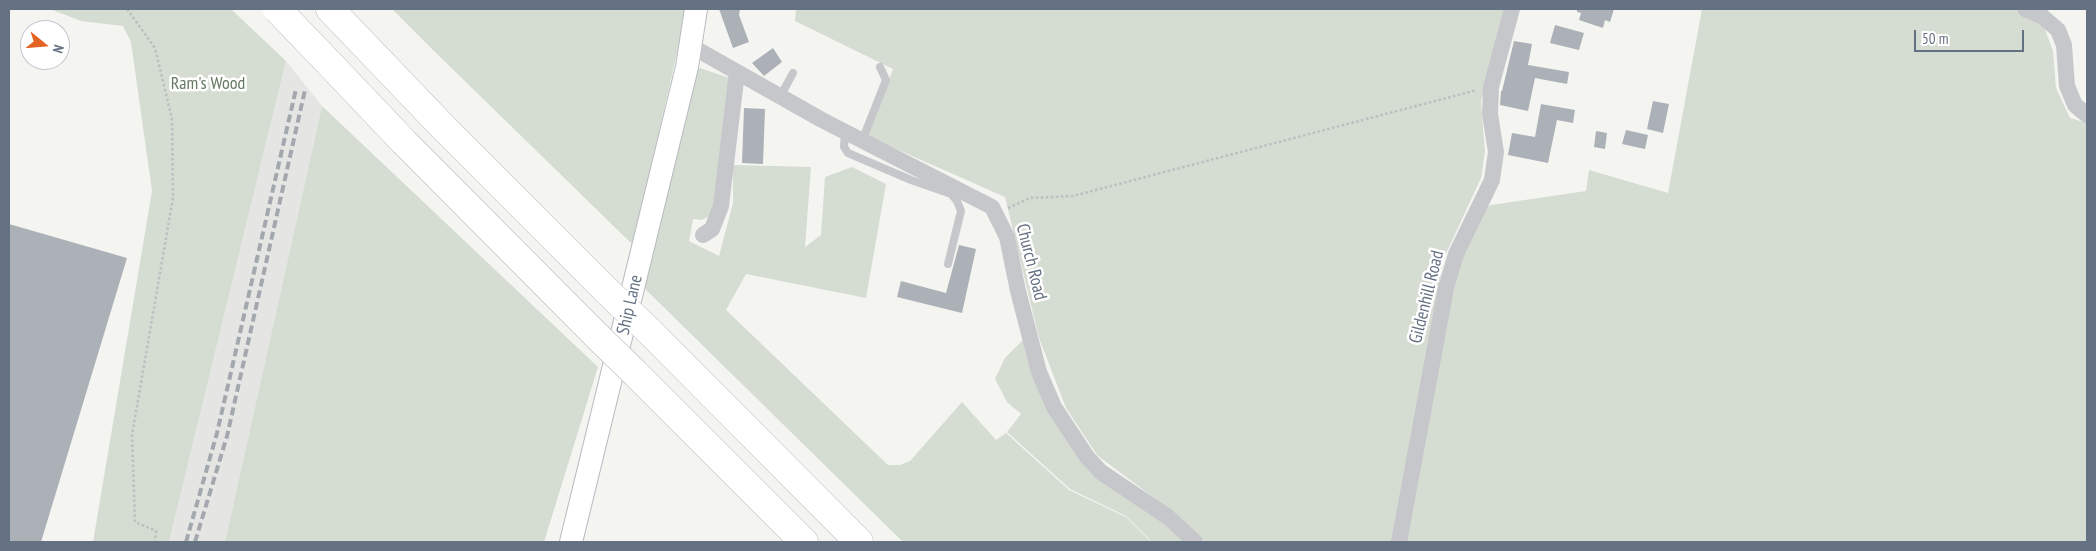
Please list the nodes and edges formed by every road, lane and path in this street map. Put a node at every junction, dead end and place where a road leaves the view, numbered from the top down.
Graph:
1 (127, 9) edge
2 (277, 9) edge
3 (696, 9) edge
4 (1512, 9) edge
5 (2025, 9) edge
6 (335, 14) edge
7 (689, 57) junction
8 (880, 67) dead end
9 (737, 72) junction
10 (793, 73) dead end
11 (1490, 87) junction
12 (780, 96) junction
13 (2087, 115) edge
14 (845, 132) junction
15 (862, 141) junction
16 (997, 214) junction
17 (703, 235) dead end
18 (948, 264) dead end
19 (154, 542) edge
20 (572, 542) edge
21 (804, 542) edge
22 (859, 542) edge
23 (1195, 542) edge
24 (1399, 542) edge

1 - 19 path
2 - 21 highway, bridge
3 - 7 street, Ship Lane
4 - 11 street, Gildenhill Road
5 - 13 street
6 - 22 highway, bridge
7 - 9 street, Church Road
7 - 20 street, Ship Lane
8 - 15 lane
9 - 12 street, Church Road
9 - 17 street
10 - 12 lane
11 - 16 path
11 - 24 street, Gildenhill Road
12 - 14 street, Church Road
14 - 15 street, Church Road
14 - 18 lane
15 - 16 street, Church Road
16 - 23 street, Church Road

